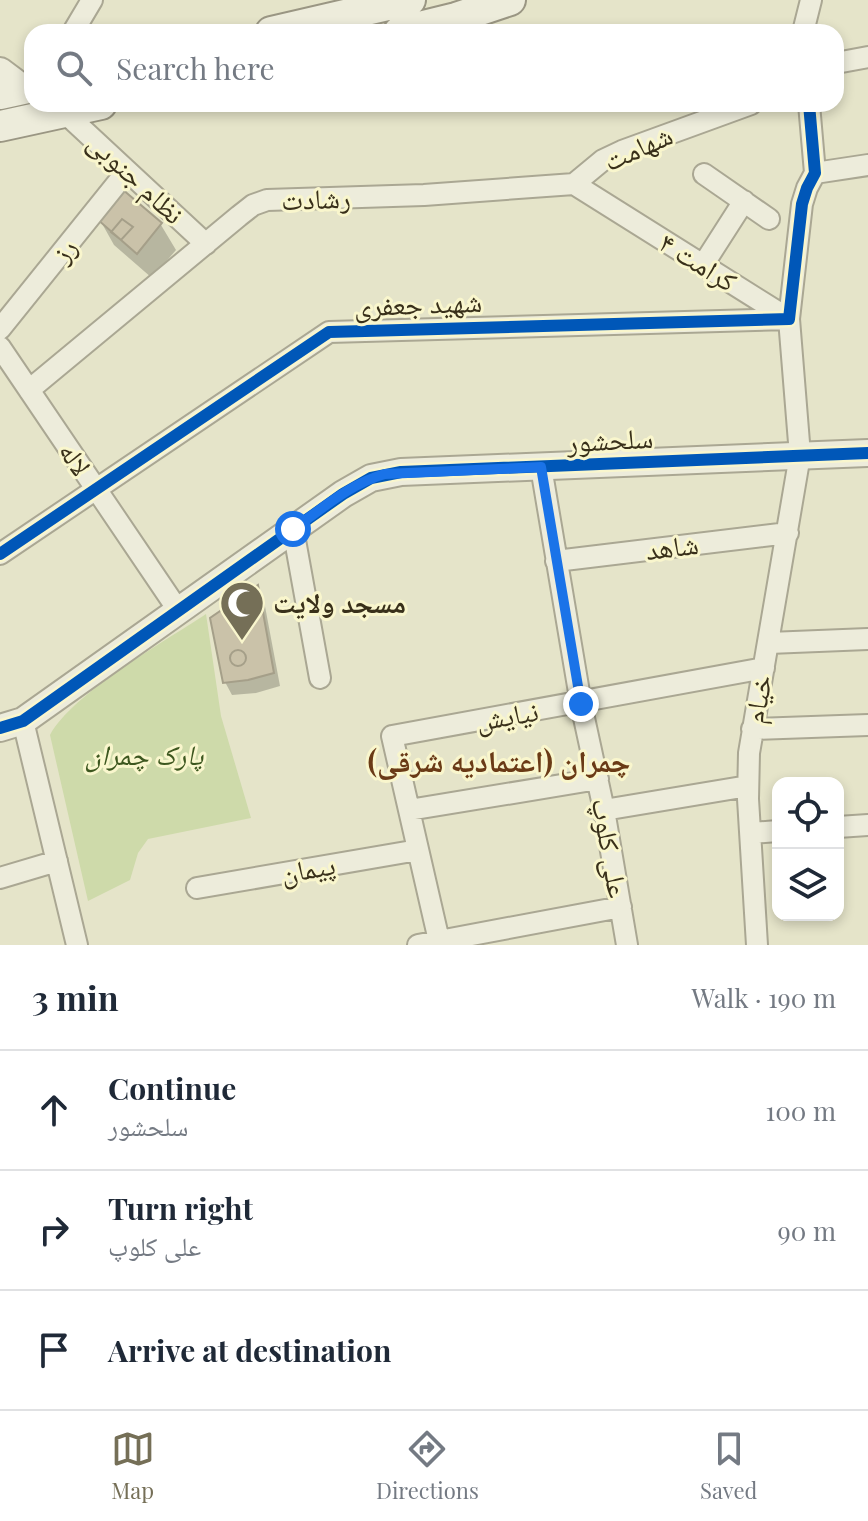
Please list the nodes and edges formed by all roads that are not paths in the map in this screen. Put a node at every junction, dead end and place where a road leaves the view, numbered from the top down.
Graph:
1 (92, 0) edge
2 (410, 0) edge
3 (510, 0) edge
4 (811, 0) edge
5 (453, 9) edge
6 (78, 24) edge
7 (306, 24) edge
8 (418, 24) edge
9 (805, 24) edge
10 (868, 57) edge
11 (844, 62) edge
12 (69, 112) edge
13 (729, 112) edge
14 (810, 112) edge
15 (65, 113) junction
16 (0, 126) edge
17 (868, 165) edge
18 (127, 171) junction
19 (815, 173) junction
20 (704, 174) dead end
21 (574, 184) junction
22 (744, 201) junction
23 (769, 219) dead end
24 (206, 244) junction
25 (703, 265) junction
26 (789, 319) junction
27 (0, 329) edge
28 (2, 354) edge
29 (29, 390) junction
30 (868, 453) edge
31 (800, 455) junction
32 (541, 467) junction
33 (95, 488) junction
34 (293, 529) junction
35 (788, 533) junction
36 (0, 554) edge
37 (556, 561) junction
38 (178, 610) junction
39 (868, 639) edge
40 (769, 643) junction
41 (764, 668) junction
42 (320, 678) dead end
43 (581, 704) junction
44 (12, 724) edge
45 (868, 725) edge
46 (752, 729) junction
47 (598, 779) junction
48 (748, 786) junction
49 (409, 810) junction
50 (604, 810) junction
51 (868, 825) edge
52 (844, 827) edge
53 (772, 831) edge
54 (752, 833) junction
55 (418, 850) junction
56 (57, 861) junction
57 (0, 878) edge
58 (197, 888) dead end
59 (621, 907) junction
60 (440, 943) edge
61 (77, 945) edge
62 (418, 945) edge
63 (627, 945) edge
64 (757, 945) edge

1 - 6 street
2 - 7 main road
3 - 5 main road
4 - 9 street
5 - 8 main road
10 - 11 street
12 - 15 main road
13 - 21 street, شهامت
14 - 19 street
15 - 16 main road
15 - 18 street, نظام جنوبی
17 - 19 street
18 - 24 street, نظام جنوبی
18 - 27 street, رز
19 - 26 street
20 - 22 street
21 - 24 street, رشادت
21 - 25 street, کرامت ۴
22 - 23 street
22 - 25 street
24 - 29 street, رشادت
25 - 26 street, کرامت ۴
26 - 31 street
26 - 33 street, شهید جعفری
28 - 29 street, لاله
29 - 33 street, لاله
30 - 31 street, سلحشور
31 - 32 street, سلحشور
31 - 35 street, خیام
32 - 34 street, سلحشور
32 - 37 street, علی کلوپ
33 - 36 street, شهید جعفری
33 - 38 street, لاله
34 - 38 street, سلحشور
34 - 42 street
35 - 37 street, شاهد
35 - 40 street, خیام
37 - 43 street, علی کلوپ
38 - 44 street, سلحشور
39 - 40 street
40 - 41 street, خیام
41 - 43 street, نیایش
41 - 46 street, خیام
43 - 47 street, علی کلوپ
43 - 49 street, نیایش
44 - 56 street
45 - 46 street
46 - 48 street, خیام
47 - 49 street
47 - 50 street, علی کلوپ
48 - 50 street
48 - 54 street, خیام
49 - 55 street
50 - 59 street, علی کلوپ
51 - 52 street
53 - 54 street
54 - 64 street, خیام
55 - 58 street, پیمان
55 - 60 street
56 - 57 street
56 - 61 street
59 - 60 street
59 - 63 street, علی کلوپ
60 - 62 street

